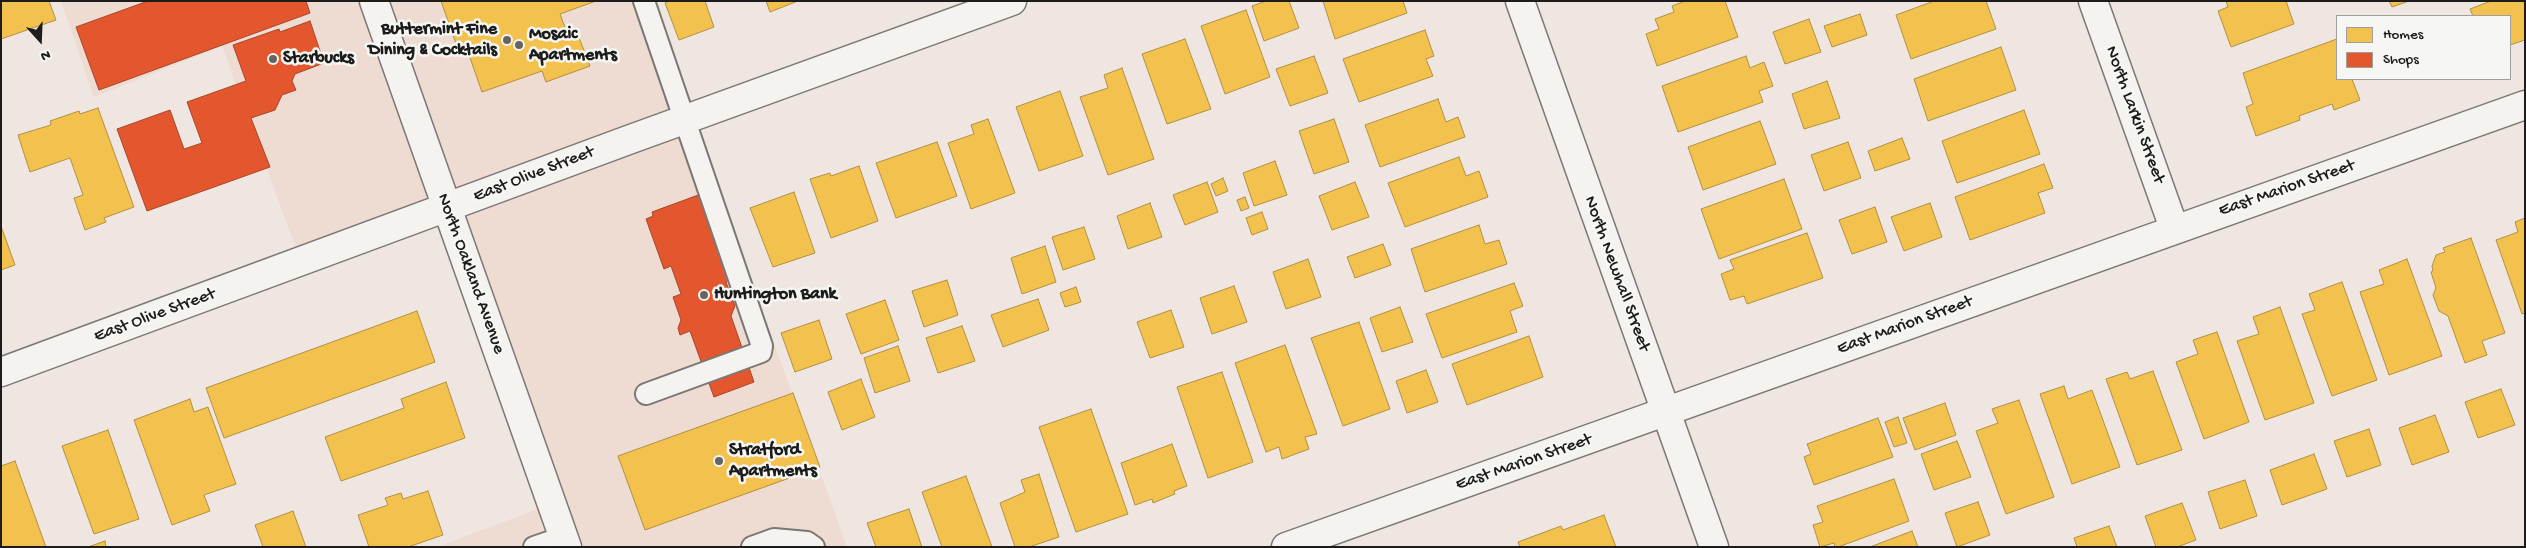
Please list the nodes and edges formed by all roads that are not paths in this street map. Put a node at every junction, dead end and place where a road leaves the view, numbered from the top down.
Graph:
1 (374, 1) edge
2 (644, 1) edge
3 (1520, 1) edge
4 (2093, 1) edge
5 (1002, 3) edge
6 (2525, 105) edge
7 (686, 120) junction
8 (446, 208) junction
9 (2174, 228) junction
10 (1, 372) edge
11 (646, 394) dead end
12 (1666, 413) junction
13 (565, 542) edge
14 (534, 547) edge
15 (752, 547) edge
16 (814, 547) edge
17 (1286, 547) edge
18 (1714, 547) edge

1 - 8 street, North Oakland Avenue
2 - 7 lane
3 - 12 street, North Newhall Street
4 - 9 street, North Larkin Street
5 - 7 street, East Olive Street
6 - 9 street, East Marion Street
7 - 8 street, East Olive Street
7 - 11 lane
8 - 10 street, East Olive Street
8 - 13 street, North Oakland Avenue
9 - 12 street, East Marion Street
12 - 17 street, East Marion Street
12 - 18 street, North Newhall Street
13 - 14 lane
15 - 16 lane

